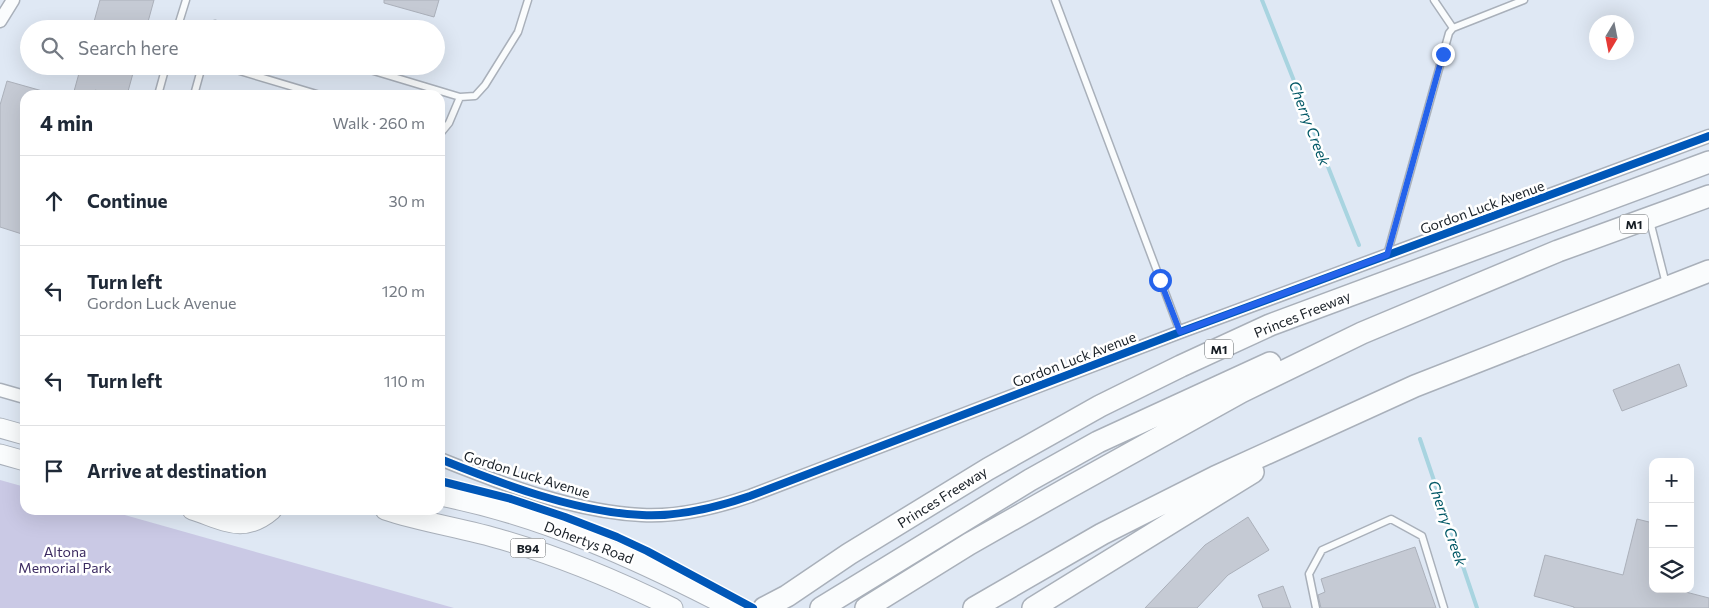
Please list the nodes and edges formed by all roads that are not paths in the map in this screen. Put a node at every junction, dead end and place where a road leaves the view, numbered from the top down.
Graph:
1 (13, 0) edge
2 (186, 0) edge
3 (528, 0) edge
4 (1056, 0) edge
5 (1434, 0) edge
6 (1524, 0) edge
7 (180, 20) edge
8 (0, 21) edge
9 (1453, 28) junction
10 (164, 75) edge
11 (200, 75) edge
12 (253, 75) edge
13 (387, 75) edge
14 (159, 90) edge
15 (195, 90) edge
16 (303, 90) edge
17 (437, 90) edge
18 (445, 92) edge
19 (460, 97) junction
20 (445, 128) edge
21 (1709, 136) edge
22 (1709, 162) edge
23 (1709, 196) edge
24 (1649, 219) junction
25 (1558, 251) junction
26 (1387, 255) junction
27 (1709, 271) edge
28 (1667, 287) junction
29 (1180, 332) junction
30 (1414, 386) junction
31 (0, 390) edge
32 (20, 396) edge
33 (0, 428) edge
34 (20, 433) edge
35 (0, 454) edge
36 (20, 460) edge
37 (445, 461) edge
38 (445, 497) edge
39 (207, 515) edge
40 (223, 515) edge
41 (264, 515) edge
42 (405, 515) edge
43 (232, 523) junction
44 (905, 583) junction
45 (668, 606) edge
46 (731, 608) edge
47 (764, 608) edge
48 (821, 608) edge
49 (866, 608) edge
50 (871, 608) edge
51 (974, 608) edge
52 (1033, 608) edge
53 (1316, 608) edge
54 (1444, 608) edge

1 - 8 street
2 - 7 lane
3 - 19 lane
4 - 29 lane
5 - 9 lane
6 - 9 lane
9 - 26 lane
10 - 14 lane
11 - 15 lane
12 - 16 lane
13 - 17 lane
18 - 19 lane
19 - 20 lane
21 - 26 street, Gordon Luck Avenue
22 - 47 highway, Princes Freeway / M1
23 - 24 highway, M1
24 - 25 highway, M1
24 - 28 lane
25 - 44 highway, M1
25 - 48 highway
26 - 29 street, Gordon Luck Avenue
27 - 28 highway
28 - 30 highway
29 - 37 street, Gordon Luck Avenue
30 - 51 highway
30 - 52 highway
31 - 32 street
33 - 34 main road
35 - 36 main road
38 - 46 main road, Dohertys Road / B94
39 - 43 main road
40 - 43 main road
41 - 43 main road
42 - 45 main road, Dohertys Road / B94
44 - 49 highway
44 - 50 highway, M1
53 - 54 lane

